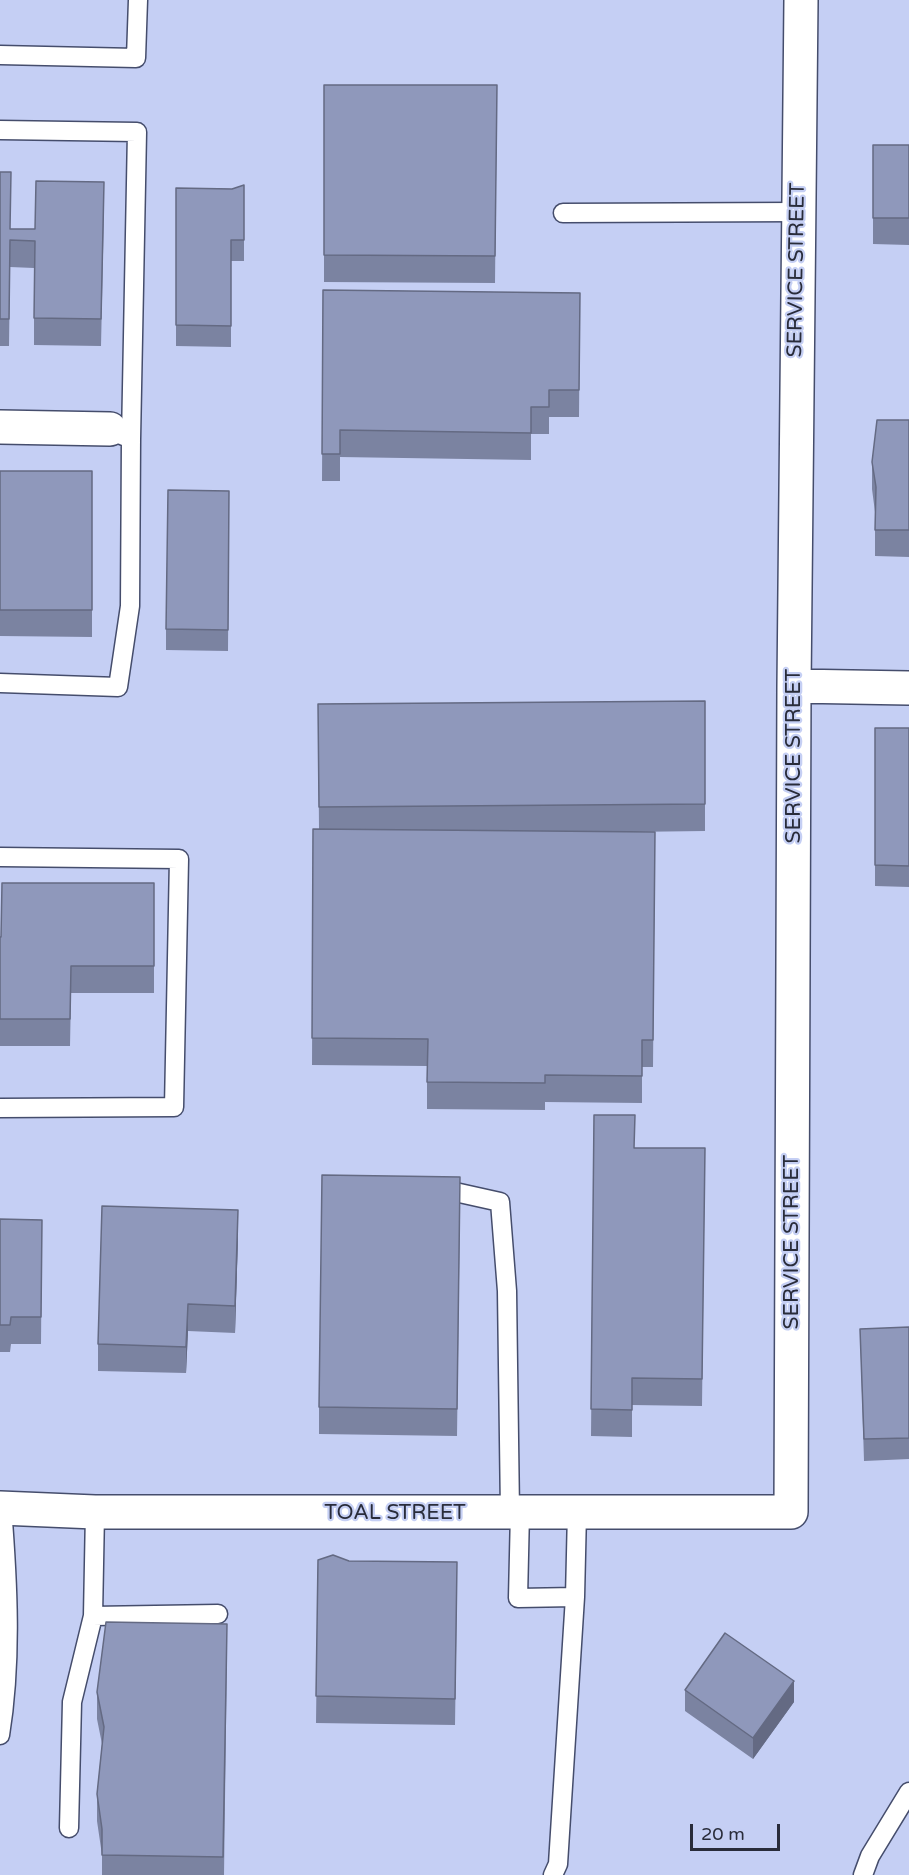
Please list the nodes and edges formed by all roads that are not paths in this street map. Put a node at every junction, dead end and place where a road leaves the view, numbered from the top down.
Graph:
1 (138, 0) edge
2 (801, 0) edge
3 (0, 55) edge
4 (0, 130) edge
5 (798, 212) junction
6 (563, 213) dead end
7 (0, 427) edge
8 (120, 434) junction
9 (0, 682) edge
10 (794, 686) junction
11 (909, 688) edge
12 (0, 857) edge
13 (0, 1108) edge
14 (419, 1189) edge
15 (1, 1508) edge
16 (95, 1512) junction
17 (515, 1512) junction
18 (577, 1512) junction
19 (791, 1512) joint
20 (575, 1597) junction
21 (218, 1614) dead end
22 (93, 1616) junction
23 (0, 1735) edge
24 (909, 1792) edge
25 (69, 1828) dead end
26 (553, 1875) edge
27 (863, 1875) edge

1 - 3 lane
2 - 5 street, SERVICE STREET
4 - 8 lane
5 - 6 lane
5 - 10 street, SERVICE STREET
7 - 8 street
8 - 9 lane
10 - 11 street
10 - 19 street, SERVICE STREET
12 - 13 lane
14 - 17 lane
15 - 16 street, TOAL STREET
15 - 23 lane
16 - 17 street, TOAL STREET
16 - 22 lane
17 - 18 street, TOAL STREET
17 - 20 lane
18 - 19 street, TOAL STREET
18 - 20 lane
20 - 26 lane
21 - 22 lane
22 - 25 lane
24 - 27 lane

